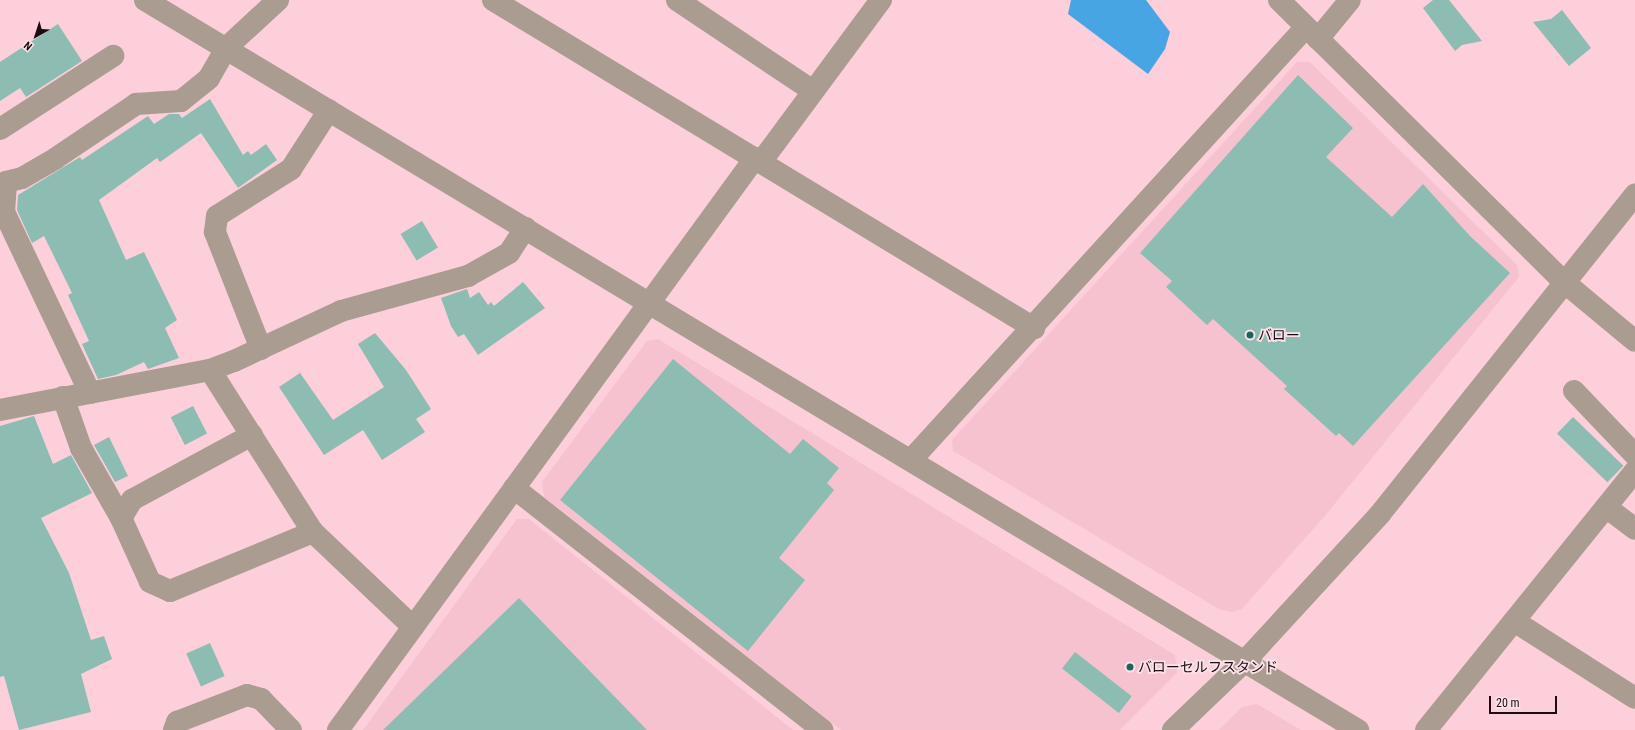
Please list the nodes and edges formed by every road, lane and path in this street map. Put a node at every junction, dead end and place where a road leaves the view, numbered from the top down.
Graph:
1 (145, 0) edge
2 (278, 0) edge
3 (492, 0) edge
4 (677, 0) edge
5 (880, 0) edge
6 (1279, 0) edge
7 (1350, 0) edge
8 (1312, 33) junction
9 (226, 48) junction
10 (113, 56) dead end
11 (813, 91) junction
12 (329, 110) junction
13 (0, 129) edge
14 (758, 160) junction
15 (3, 180) edge
16 (1635, 194) edge
17 (525, 228) junction
18 (1564, 282) junction
19 (650, 303) junction
20 (1034, 328) junction
21 (1635, 341) edge
22 (261, 349) junction
23 (210, 370) junction
24 (1574, 390) dead end
25 (90, 393) junction
26 (63, 397) junction
27 (0, 410) edge
28 (252, 435) junction
29 (1635, 455) edge
30 (911, 460) junction
31 (1635, 471) edge
32 (514, 488) junction
33 (1606, 507) junction
34 (121, 518) junction
35 (1635, 529) edge
36 (313, 532) junction
37 (1514, 621) junction
38 (413, 627) junction
39 (1245, 661) junction
40 (1635, 698) edge
41 (174, 730) edge
42 (291, 730) edge
43 (338, 730) edge
44 (823, 730) edge
45 (1173, 730) edge
46 (1358, 730) edge
47 (1426, 730) edge

1 - 9 street
2 - 9 street
3 - 14 street
4 - 11 street
5 - 11 street
6 - 8 street
7 - 8 street
8 - 18 street
8 - 20 street
9 - 12 street
9 - 15 street
10 - 13 street
11 - 14 street
12 - 17 street
12 - 22 street
14 - 19 street
14 - 20 street
15 - 25 street
16 - 18 street
17 - 19 street
17 - 22 street
18 - 21 street
18 - 39 street
19 - 30 street
19 - 32 street
20 - 30 street
22 - 23 street
23 - 25 street
23 - 28 street
24 - 29 street
25 - 26 street
26 - 27 street
26 - 34 street
28 - 34 street
28 - 36 street
30 - 39 street
31 - 33 street
32 - 38 street
32 - 44 street
33 - 35 street
33 - 37 street
34 - 36 street
36 - 38 street
37 - 40 street
37 - 47 street
38 - 43 street
39 - 45 street
39 - 46 street
41 - 42 street

